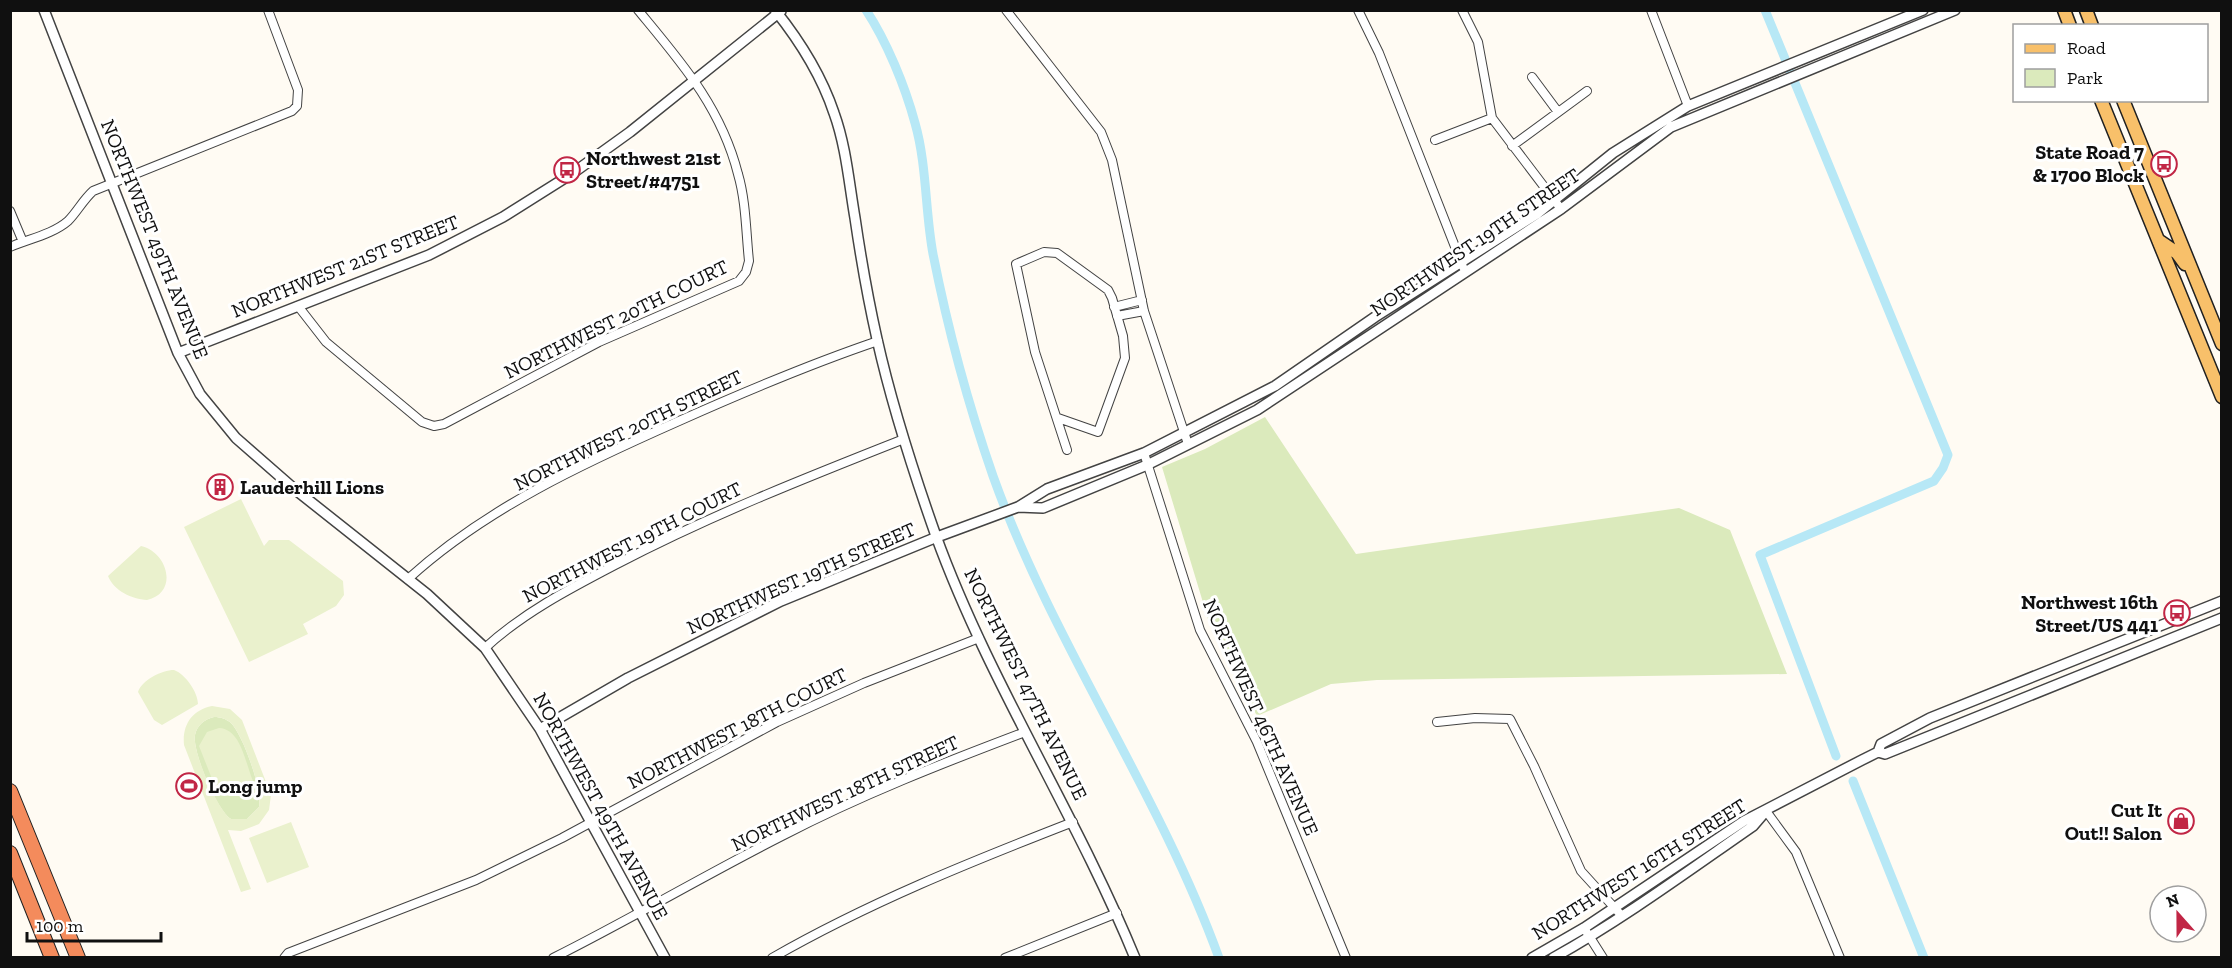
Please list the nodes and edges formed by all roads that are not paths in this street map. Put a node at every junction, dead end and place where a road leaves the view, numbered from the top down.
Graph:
1 (44, 10) edge
2 (268, 10) edge
3 (638, 10) edge
4 (1006, 10) edge
5 (1358, 10) edge
6 (1462, 10) edge
7 (1651, 10) edge
8 (1923, 10) edge
9 (1955, 10) edge
10 (778, 11) edge
11 (1532, 77) dead end
12 (696, 80) junction
13 (1587, 91) dead end
14 (2102, 102) edge
15 (2124, 102) edge
16 (1688, 106) junction
17 (1558, 112) junction
18 (1492, 118) junction
19 (1435, 140) dead end
20 (1512, 146) junction
21 (113, 184) junction
22 (2138, 191) junction
23 (1553, 201) junction
24 (1561, 209) junction
25 (10, 211) edge
26 (2179, 239) junction
27 (2158, 240) junction
28 (22, 242) junction
29 (10, 246) edge
30 (1460, 264) junction
31 (1467, 272) junction
32 (2196, 280) junction
33 (1142, 300) junction
34 (298, 306) junction
35 (1114, 307) junction
36 (1144, 310) junction
37 (1117, 316) junction
38 (2198, 340) junction
39 (878, 341) junction
40 (2222, 344) edge
41 (177, 353) junction
42 (2222, 371) edge
43 (1275, 386) junction
44 (1281, 396) junction
45 (2222, 397) edge
46 (1058, 418) junction
47 (1184, 434) junction
48 (904, 439) junction
49 (1188, 444) junction
50 (1067, 450) dead end
51 (1144, 453) junction
52 (1147, 465) junction
53 (1018, 507) junction
54 (937, 537) junction
55 (408, 579) junction
56 (2222, 601) edge
57 (2222, 618) edge
58 (2167, 623) junction
59 (2173, 637) junction
60 (979, 638) junction
61 (2113, 645) junction
62 (485, 648) junction
63 (2118, 658) junction
64 (1437, 722) dead end
65 (540, 729) junction
66 (1025, 732) junction
67 (1878, 752) junction
68 (10, 792) edge
69 (1766, 811) junction
70 (591, 822) junction
71 (1073, 822) junction
72 (10, 853) edge
73 (1614, 908) junction
74 (1117, 913) junction
75 (641, 914) junction
76 (1621, 915) junction
77 (1584, 928) junction
78 (1591, 936) junction
79 (52, 957) edge
80 (78, 957) edge
81 (284, 957) edge
82 (553, 957) edge
83 (665, 957) edge
84 (772, 957) edge
85 (1005, 957) edge
86 (1135, 957) edge
87 (1346, 957) edge
88 (1532, 957) edge
89 (1553, 957) edge
90 (1603, 957) edge
91 (1840, 957) edge

1 - 21 street, NORTHWEST 49TH AVENUE
2 - 21 street
3 - 12 street
4 - 33 street
5 - 30 street
6 - 18 street
7 - 16 street
8 - 16 street, NORTHWEST 19TH STREET
9 - 24 street, NORTHWEST 19TH STREET
10 - 12 street, NORTHWEST 21ST STREET
10 - 39 street, NORTHWEST 47TH AVENUE
11 - 17 street
12 - 34 street, NORTHWEST 21ST STREET
12 - 34 street, NORTHWEST 20TH COURT
13 - 17 street
14 - 22 main road
15 - 26 main road
16 - 23 street, NORTHWEST 19TH STREET
17 - 20 street
18 - 19 street
18 - 20 street
20 - 23 street
21 - 28 street
21 - 41 street, NORTHWEST 49TH AVENUE
22 - 26 main road
22 - 27 main road
23 - 24 street
23 - 30 street, NORTHWEST 19TH STREET
24 - 31 street, NORTHWEST 19TH STREET
25 - 28 street
26 - 32 main road
27 - 32 main road
27 - 38 main road
28 - 29 street
30 - 31 street
30 - 43 street, NORTHWEST 19TH STREET
31 - 44 street, NORTHWEST 19TH STREET
32 - 40 main road
33 - 35 street
33 - 36 street
34 - 41 street, NORTHWEST 21ST STREET
35 - 37 street
35 - 46 street
36 - 37 street
36 - 47 street
37 - 46 street
38 - 42 main road
38 - 45 main road
39 - 48 street, NORTHWEST 47TH AVENUE
39 - 55 street, NORTHWEST 20TH STREET
41 - 55 street, NORTHWEST 49TH AVENUE
43 - 44 street
43 - 47 street, NORTHWEST 19TH STREET
44 - 49 street, NORTHWEST 19TH STREET
46 - 50 street
47 - 49 street
47 - 51 street, NORTHWEST 19TH STREET
48 - 54 street, NORTHWEST 47TH AVENUE
48 - 62 street, NORTHWEST 19TH COURT
49 - 52 street, NORTHWEST 19TH STREET
51 - 52 street, NORTHWEST 46TH AVENUE
51 - 53 street, NORTHWEST 19TH STREET
52 - 53 street, NORTHWEST 19TH STREET
52 - 87 street, NORTHWEST 46TH AVENUE
53 - 54 street, NORTHWEST 19TH STREET
54 - 60 street, NORTHWEST 47TH AVENUE
54 - 65 street, NORTHWEST 19TH STREET
55 - 62 street, NORTHWEST 49TH AVENUE
56 - 58 street, NORTHWEST 16TH STREET
57 - 59 street, NORTHWEST 16TH STREET
58 - 59 street
58 - 61 street, NORTHWEST 16TH STREET
59 - 63 street, NORTHWEST 16TH STREET
60 - 66 street, NORTHWEST 47TH AVENUE
60 - 70 street, NORTHWEST 18TH COURT
61 - 63 street
61 - 67 street, NORTHWEST 16TH STREET
62 - 65 street, NORTHWEST 49TH AVENUE
63 - 67 street, NORTHWEST 16TH STREET
64 - 73 street
65 - 70 street, NORTHWEST 49TH AVENUE
66 - 71 street, NORTHWEST 47TH AVENUE
66 - 75 street, NORTHWEST 18TH STREET
67 - 69 street, NORTHWEST 16TH STREET
68 - 80 highway
69 - 73 street, NORTHWEST 16TH STREET
69 - 76 street, NORTHWEST 16TH STREET
69 - 91 street
70 - 75 street, NORTHWEST 49TH AVENUE
70 - 81 street, NORTHWEST 18TH COURT
71 - 74 street, NORTHWEST 47TH AVENUE
71 - 84 street
72 - 79 highway
73 - 76 street
73 - 77 street, NORTHWEST 16TH STREET
74 - 85 street
74 - 86 street, NORTHWEST 47TH AVENUE
75 - 82 street, NORTHWEST 18TH STREET
75 - 83 street, NORTHWEST 49TH AVENUE
76 - 78 street, NORTHWEST 16TH STREET
77 - 78 street
77 - 88 street, NORTHWEST 16TH STREET
78 - 89 street, NORTHWEST 16TH STREET
78 - 90 street

